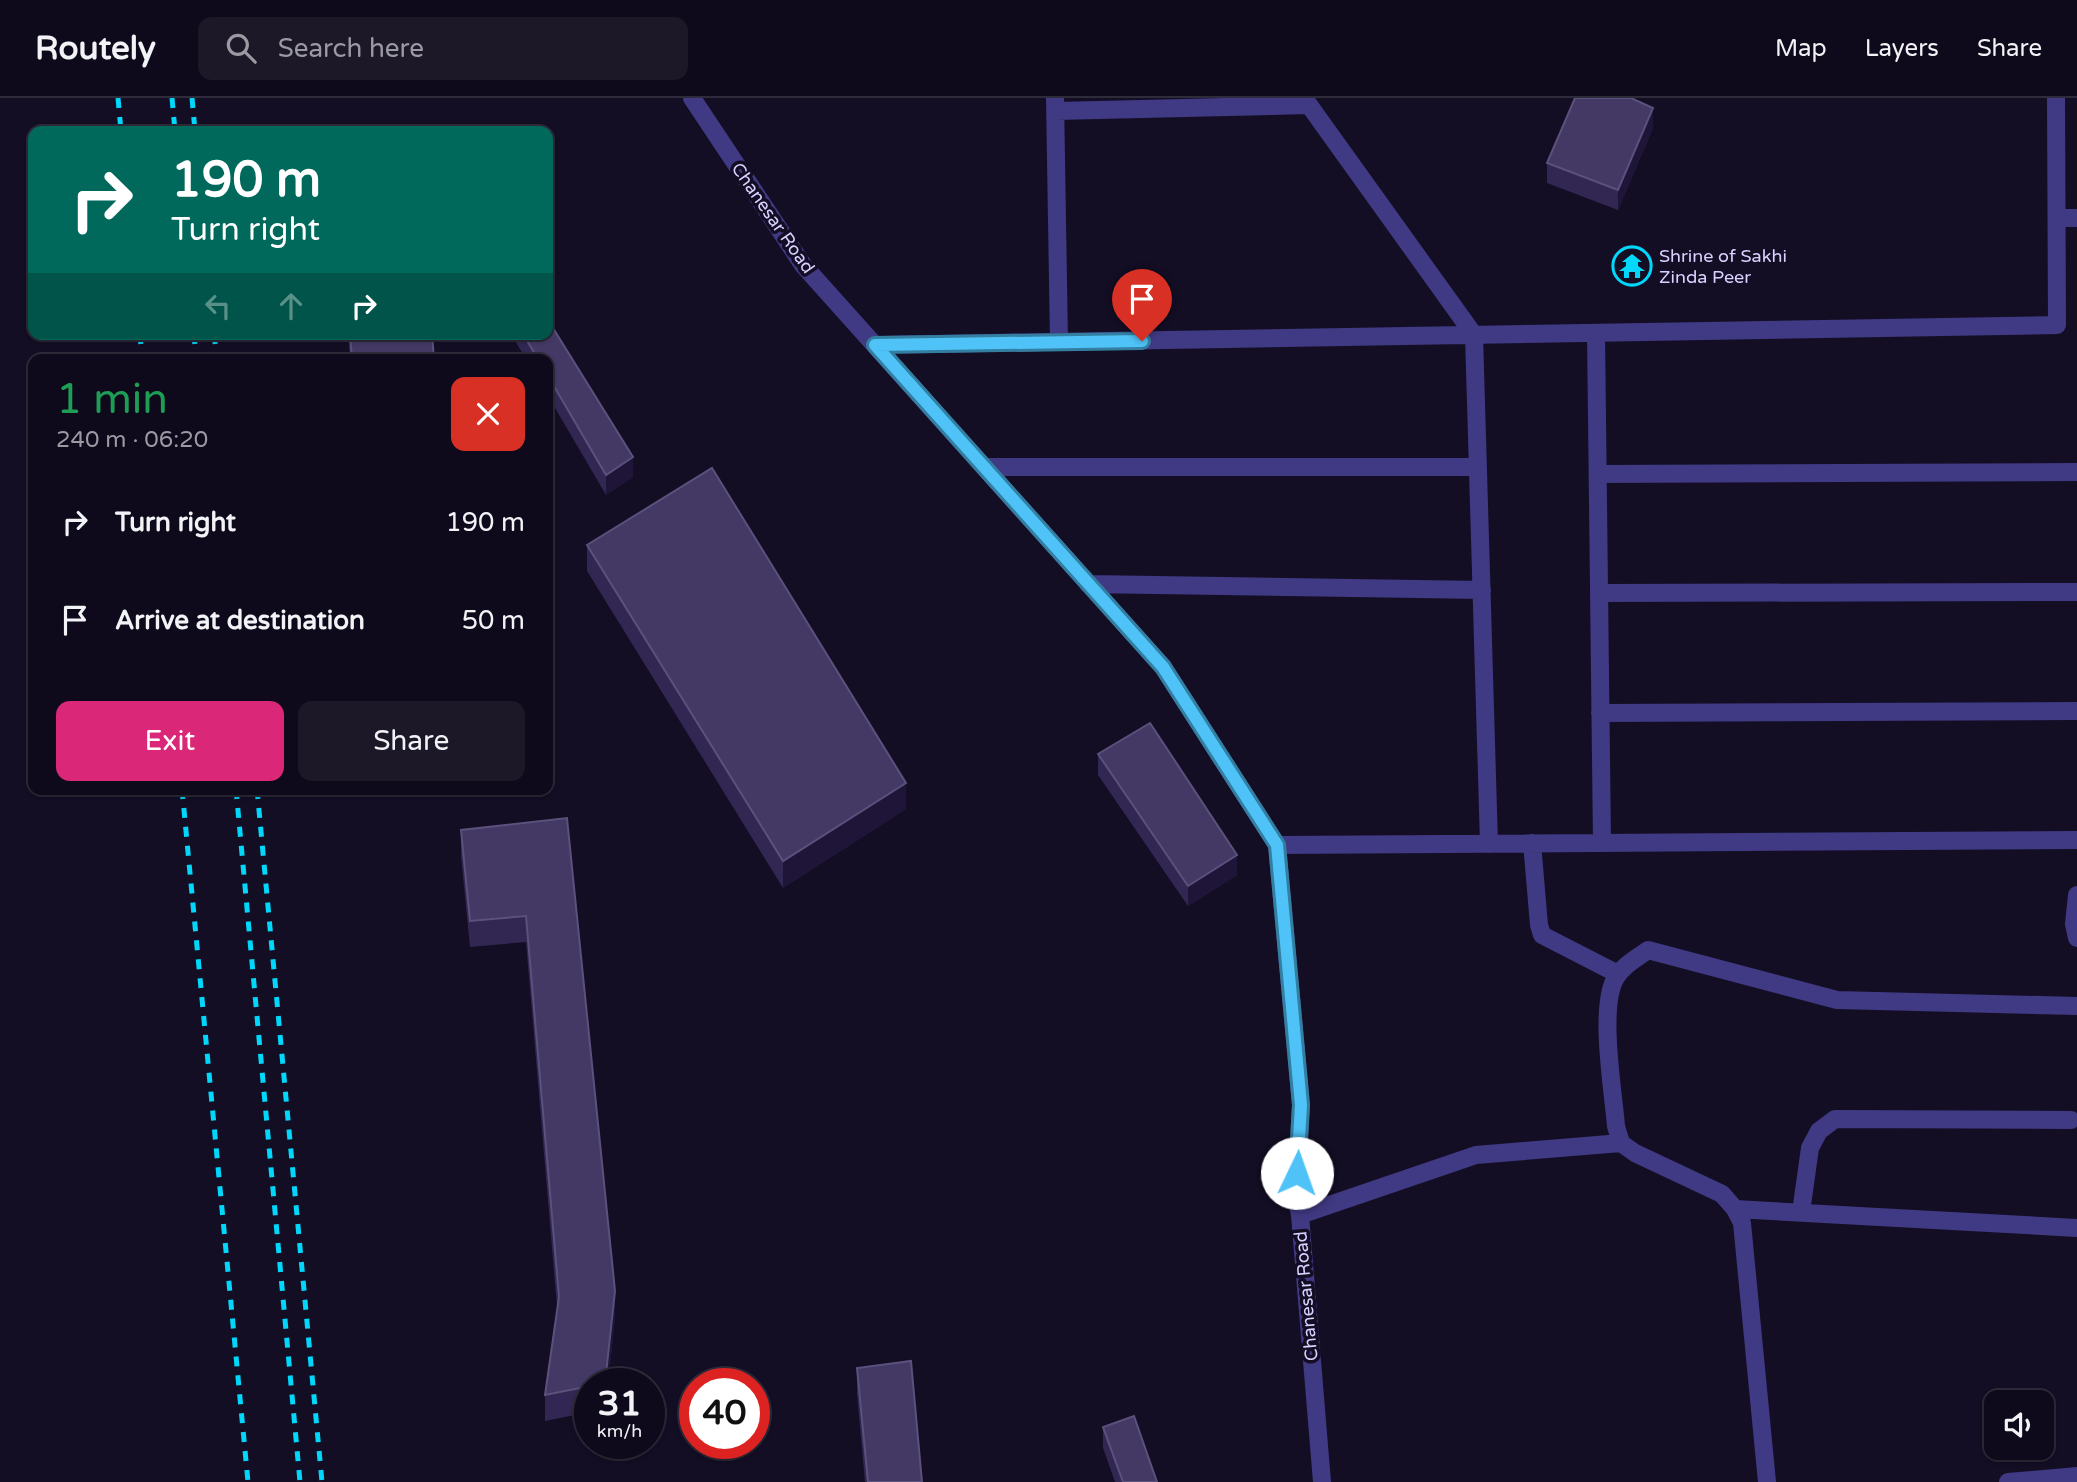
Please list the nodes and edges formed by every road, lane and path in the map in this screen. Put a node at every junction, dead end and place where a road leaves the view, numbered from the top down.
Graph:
1 (692, 98) edge
2 (2056, 98) edge
3 (1307, 101) edge
4 (1056, 104) edge
5 (2057, 218) junction
6 (2077, 218) edge
7 (1597, 333) junction
8 (1474, 335) junction
9 (1059, 342) junction
10 (875, 345) junction
11 (984, 467) junction
12 (1478, 467) junction
13 (2077, 472) edge
14 (1598, 474) junction
15 (1088, 584) junction
16 (1482, 590) junction
17 (2077, 592) edge
18 (1600, 593) junction
19 (2077, 711) edge
20 (1601, 713) junction
21 (2077, 840) edge
22 (1602, 843) junction
23 (1489, 844) junction
24 (1532, 844) junction
25 (1277, 845) junction
26 (2077, 895) edge
27 (2077, 938) edge
28 (1618, 974) junction
29 (2077, 1006) edge
30 (2071, 1120) dead end
31 (1621, 1143) junction
32 (1735, 1209) junction
33 (1801, 1212) junction
34 (1300, 1215) junction
35 (2077, 1228) edge
36 (2077, 1476) edge
37 (1322, 1482) edge
38 (1767, 1482) edge
39 (2008, 1482) edge

1 - 10 street, Chanesar Road
2 - 5 street
3 - 4 street
3 - 8 street
4 - 9 street
5 - 6 street
5 - 7 street
7 - 8 street
7 - 14 street
8 - 9 street
8 - 12 street
9 - 10 street
10 - 11 street, Chanesar Road
11 - 12 street
11 - 15 street, Chanesar Road
12 - 16 street
13 - 14 street
14 - 18 street
15 - 16 street
15 - 25 street, Chanesar Road
16 - 23 street
17 - 18 street
18 - 20 street
19 - 20 street
20 - 22 street
21 - 22 street
22 - 24 street
23 - 24 street
23 - 25 street
24 - 28 street
25 - 34 street, Chanesar Road
26 - 27 street
28 - 29 street
28 - 31 street
30 - 33 street
31 - 32 street
31 - 34 street
32 - 33 street
32 - 38 street
33 - 35 street
34 - 37 street, Chanesar Road
36 - 39 street

